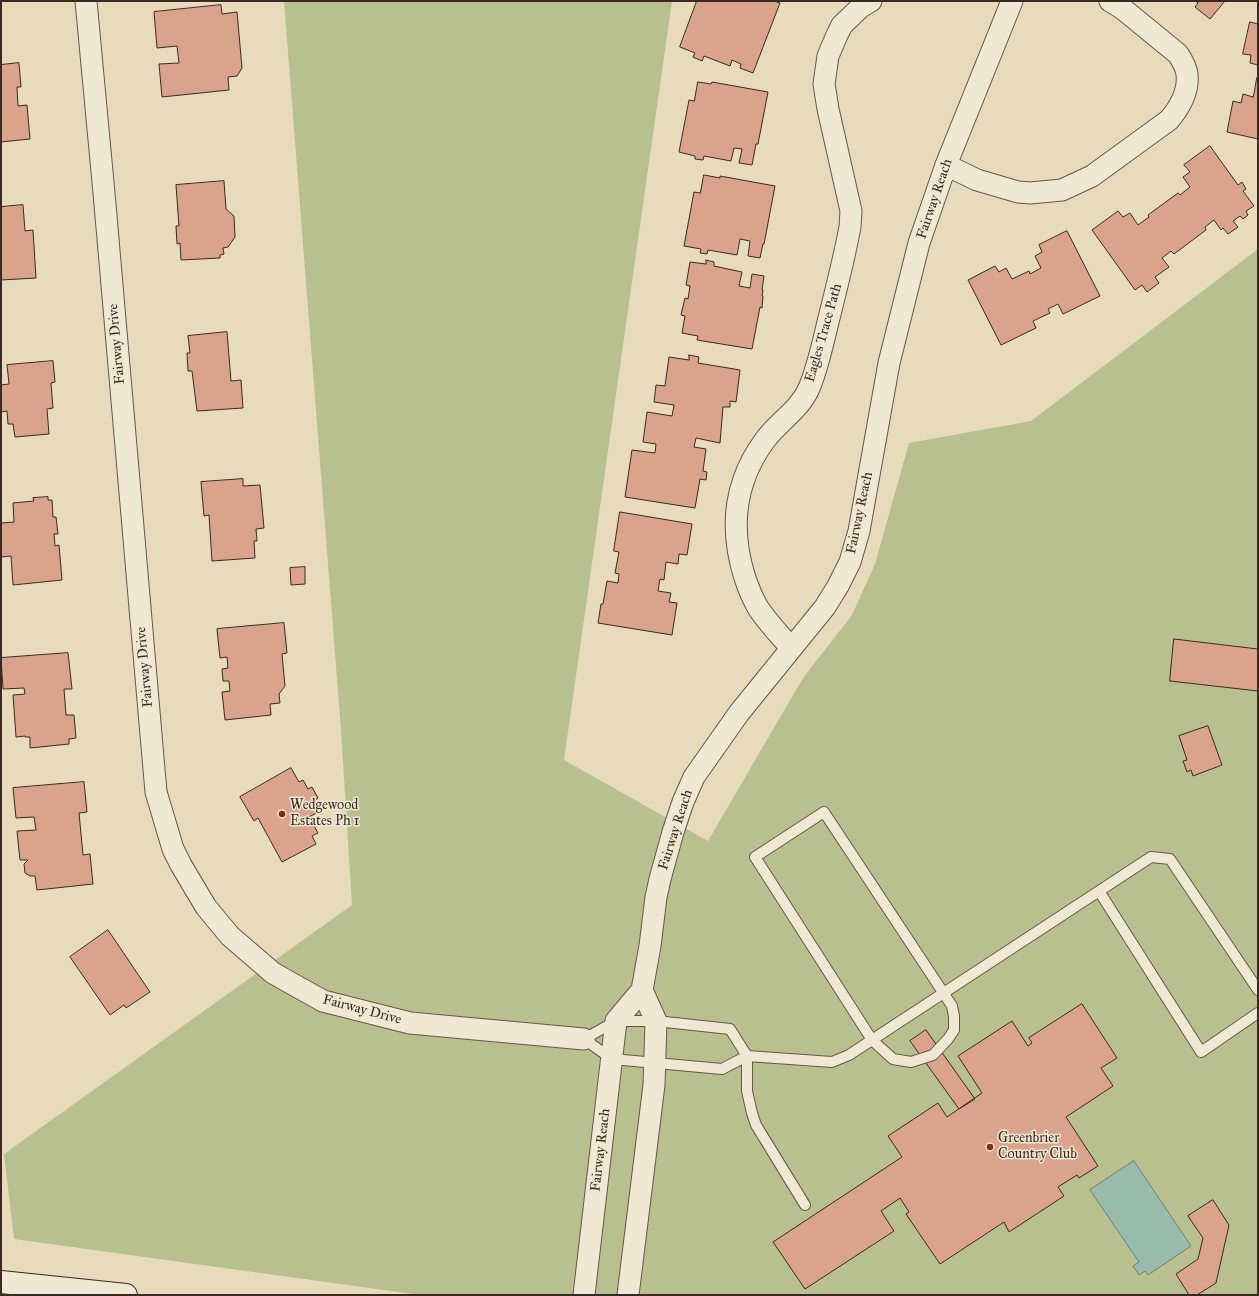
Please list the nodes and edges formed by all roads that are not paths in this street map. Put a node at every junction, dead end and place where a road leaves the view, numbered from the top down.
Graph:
1 (86, 1) edge
2 (870, 1) edge
3 (1012, 1) edge
4 (1110, 1) edge
5 (946, 165) junction
6 (791, 648) junction
7 (1099, 891) junction
8 (642, 990) junction
9 (1258, 990) edge
10 (944, 994) junction
11 (1258, 1013) edge
12 (656, 1020) junction
13 (616, 1021) junction
14 (584, 1039) junction
15 (872, 1040) junction
16 (747, 1056) junction
17 (612, 1060) junction
18 (655, 1064) junction
19 (805, 1205) dead end
20 (1, 1282) edge
21 (126, 1295) edge
22 (584, 1295) edge
23 (628, 1295) edge

1 - 14 street, Fairway Drive
2 - 6 street, Eagles Trace Path
3 - 5 street, Fairway Reach
4 - 5 street
5 - 6 street, Fairway Reach
6 - 8 street, Fairway Reach
7 - 9 lane
7 - 10 lane
7 - 11 lane
8 - 12 street
8 - 13 street, Fairway Reach
10 - 15 lane
10 - 15 lane
10 - 15 lane
12 - 13 lane
12 - 16 lane
12 - 18 street
13 - 14 lane
13 - 17 street, Fairway Reach
14 - 17 lane
15 - 16 lane
16 - 18 lane
16 - 19 lane
17 - 18 lane
17 - 22 street, Fairway Reach
18 - 23 street
20 - 21 main road

